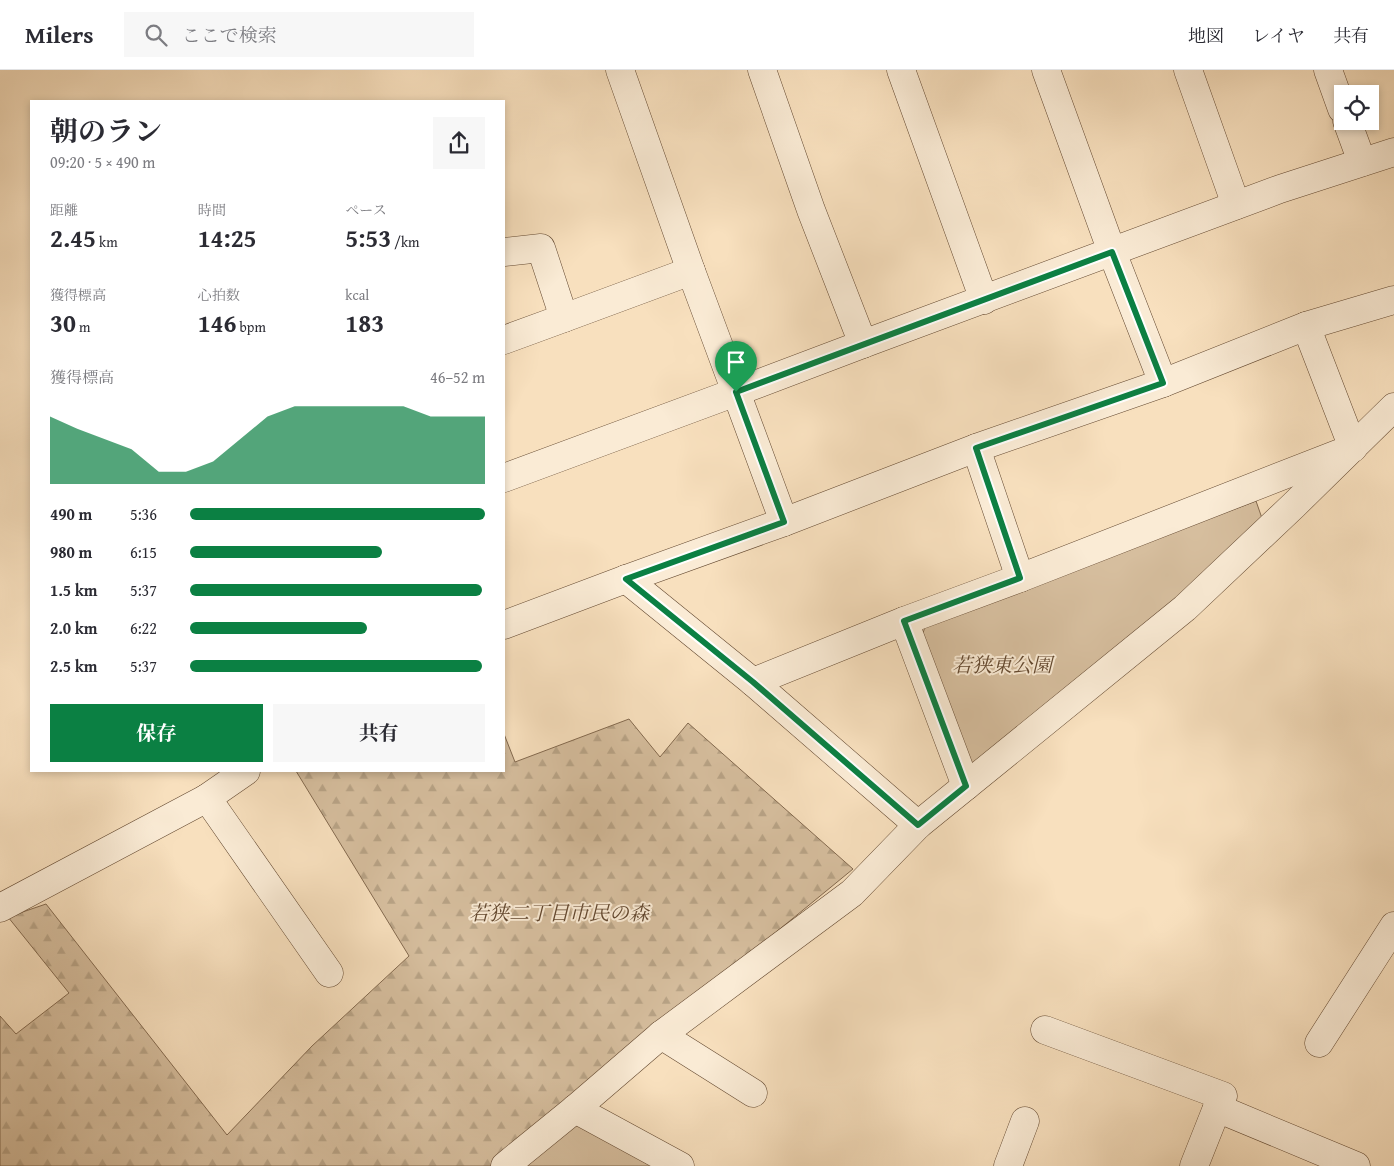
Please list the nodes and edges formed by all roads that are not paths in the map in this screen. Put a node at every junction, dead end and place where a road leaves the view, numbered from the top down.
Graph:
1 (620, 70) edge
2 (762, 70) edge
3 (900, 70) edge
4 (1046, 70) edge
5 (1188, 70) edge
6 (1328, 70) edge
7 (1334, 87) edge
8 (1350, 130) edge
9 (1394, 152) edge
10 (1362, 162) junction
11 (1236, 205) junction
12 (505, 252) edge
13 (1112, 252) junction
14 (691, 271) junction
15 (984, 300) junction
16 (1394, 300) edge
17 (564, 318) junction
18 (1306, 326) junction
19 (505, 340) edge
20 (863, 344) junction
21 (1163, 383) junction
22 (736, 392) junction
23 (1394, 407) edge
24 (976, 448) junction
25 (1352, 448) junction
26 (505, 478) edge
27 (784, 522) junction
28 (1020, 578) junction
29 (626, 579) junction
30 (904, 621) junction
31 (505, 625) edge
32 (753, 682) junction
33 (245, 772) edge
34 (966, 786) junction
35 (207, 798) junction
36 (918, 825) junction
37 (0, 908) edge
38 (1394, 926) edge
39 (329, 973) dead end
40 (1045, 1030) dead end
41 (661, 1035) junction
42 (1319, 1043) dead end
43 (753, 1094) dead end
44 (1217, 1108) junction
45 (575, 1109) junction
46 (1025, 1121) dead end
47 (505, 1166) edge
48 (680, 1166) edge
49 (1008, 1166) edge
50 (1194, 1166) edge
51 (1356, 1166) edge

1 - 14 street
2 - 20 street
3 - 15 street
4 - 13 street
5 - 11 street
6 - 7 street
8 - 10 street
9 - 10 street
10 - 11 street
11 - 13 street
12 - 17 street
13 - 15 street
13 - 21 street
14 - 17 street
14 - 22 street
15 - 20 street
16 - 18 street
17 - 19 street
18 - 21 street
18 - 25 street
20 - 22 street
21 - 24 street
22 - 26 street
22 - 27 street
23 - 25 street
24 - 27 street
24 - 28 street
25 - 28 street
25 - 34 street
27 - 29 street
28 - 30 street
29 - 31 street
29 - 32 street
30 - 32 street
30 - 34 street
32 - 36 street
33 - 35 street
34 - 36 street
35 - 37 street
35 - 39 street
36 - 41 street
38 - 42 street
40 - 44 street
41 - 43 street
41 - 45 street
44 - 50 street
44 - 51 street
45 - 47 street
45 - 48 street
46 - 49 street

